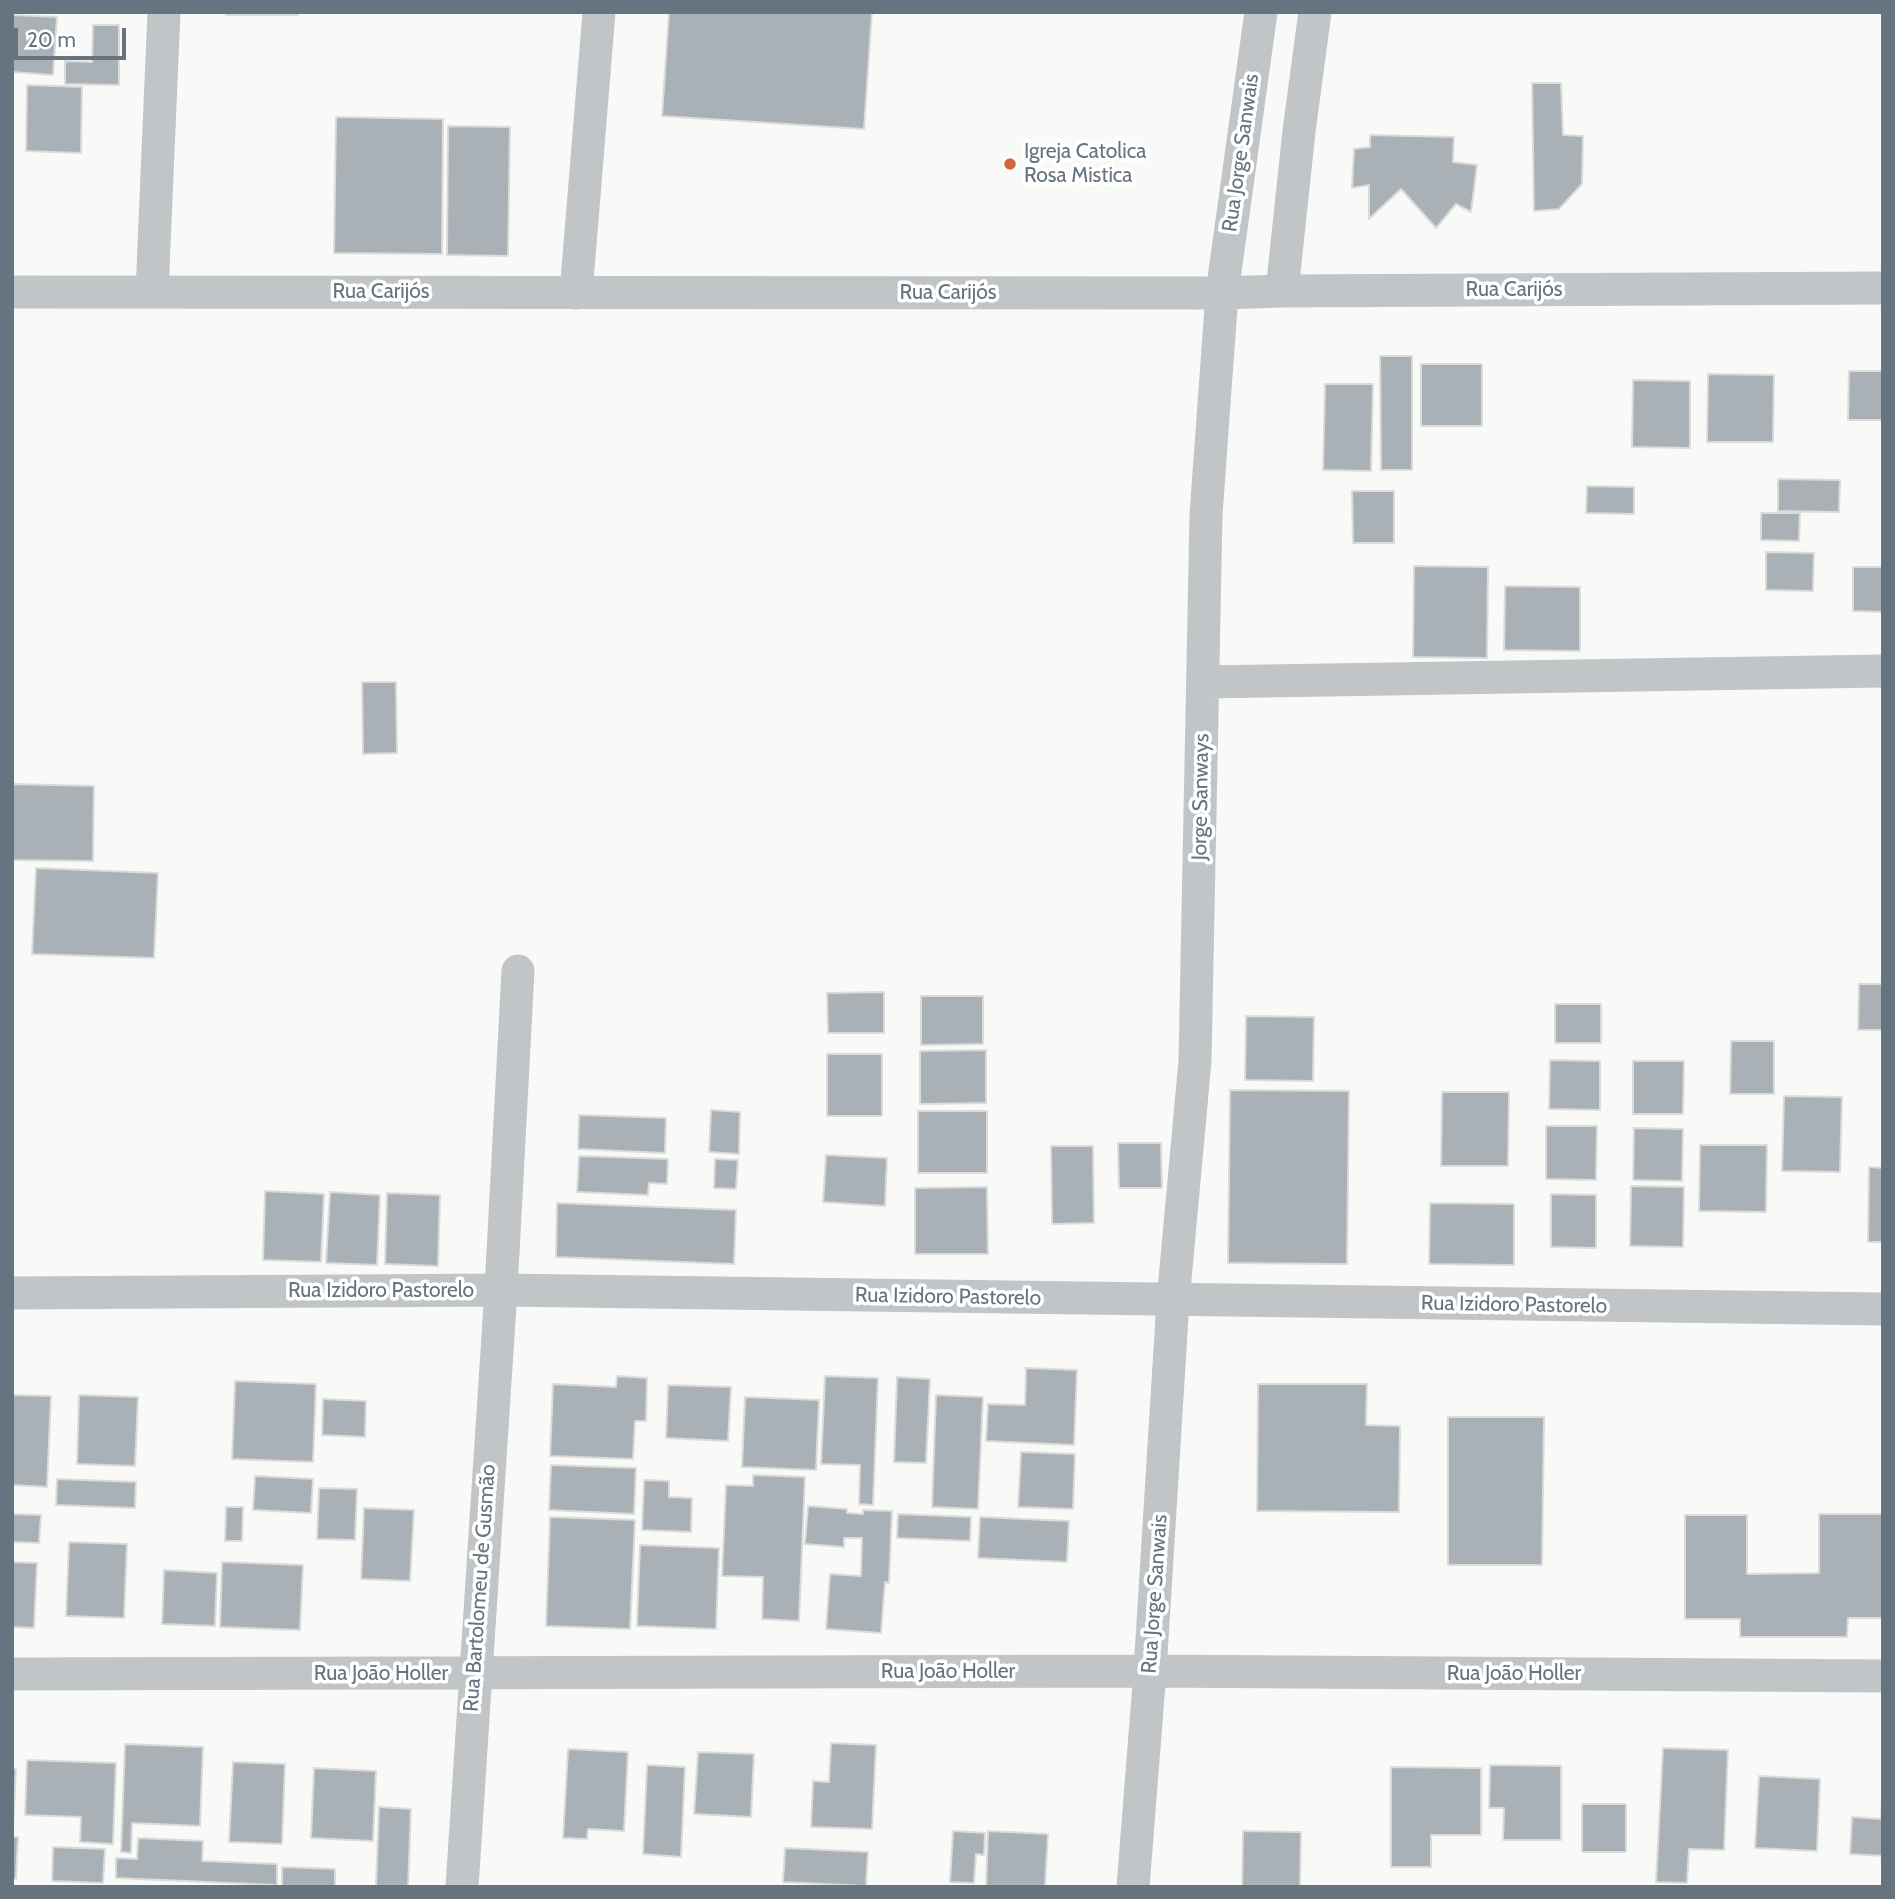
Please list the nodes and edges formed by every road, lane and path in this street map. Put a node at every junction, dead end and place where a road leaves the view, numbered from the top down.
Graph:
1 (164, 12) edge
2 (599, 12) edge
3 (1261, 12) edge
4 (1315, 12) edge
5 (1883, 288) edge
6 (1282, 291) junction
7 (12, 292) edge
8 (152, 292) junction
9 (576, 293) junction
10 (1222, 293) junction
11 (1883, 671) edge
12 (1204, 682) junction
13 (518, 971) dead end
14 (501, 1290) junction
15 (12, 1293) edge
16 (1173, 1301) junction
17 (1883, 1309) edge
18 (1150, 1671) junction
19 (12, 1674) edge
20 (474, 1674) junction
21 (1883, 1676) edge
22 (462, 1887) edge
23 (1133, 1887) edge

1 - 8 street
2 - 9 street
3 - 10 street, Rua Jorge Sanwais
4 - 6 street
5 - 6 street, Rua Carijós
6 - 10 street, Rua Carijós
7 - 8 street, Rua Carijós
8 - 9 street, Rua Carijós
9 - 10 street, Rua Carijós
10 - 12 street, Jorge Sanways
11 - 12 street
12 - 16 street, Jorge Sanways
13 - 14 street, Rua Bartolomeu de Gusmão
14 - 15 street, Rua Izidoro Pastorelo
14 - 16 street, Rua Izidoro Pastorelo
14 - 20 street, Rua Bartolomeu de Gusmão
16 - 17 street, Rua Izidoro Pastorelo
16 - 18 street, Rua Jorge Sanwais
18 - 20 street, Rua João Holler
18 - 21 street, Rua João Holler
18 - 23 street, Rua Jorge Sanwais
19 - 20 street, Rua João Holler
20 - 22 street, Rua Bartolomeu de Gusmão

